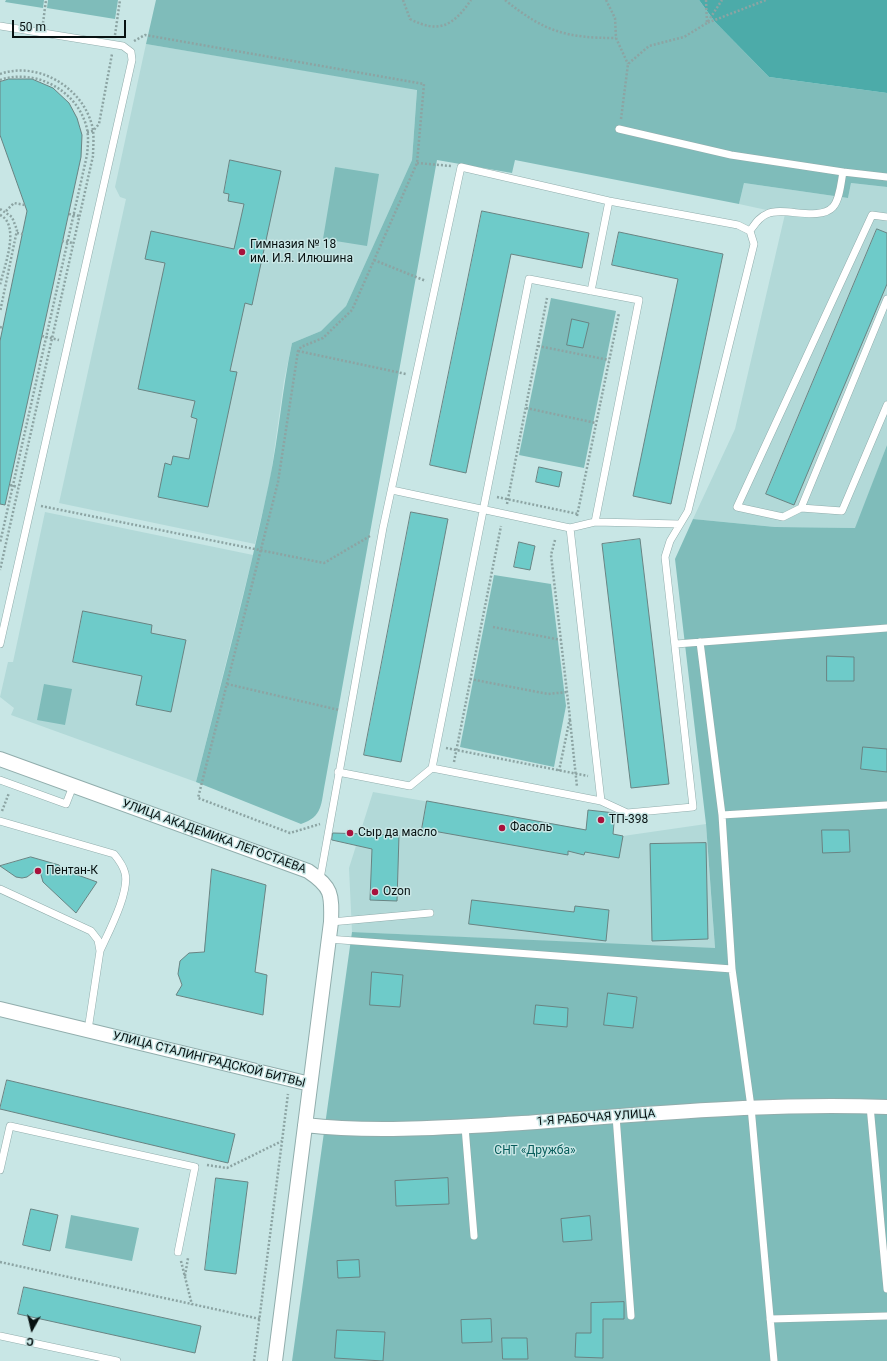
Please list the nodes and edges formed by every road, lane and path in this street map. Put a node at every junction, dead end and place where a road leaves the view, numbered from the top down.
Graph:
1 (46, 0) edge
2 (120, 0) edge
3 (402, 0) edge
4 (471, 0) edge
5 (505, 0) edge
6 (606, 0) edge
7 (706, 0) edge
8 (722, 0) edge
9 (766, 0) edge
10 (707, 24) junction
11 (0, 26) edge
12 (41, 33) junction
13 (616, 38) junction
14 (114, 45) junction
15 (123, 46) junction
16 (628, 64) junction
17 (0, 74) edge
18 (0, 80) edge
19 (619, 129) joint
20 (93, 131) junction
21 (87, 132) junction
22 (417, 164) junction
23 (461, 167) junction
24 (843, 172) junction
25 (887, 177) edge
26 (609, 201) junction
27 (25, 205) dead end
28 (0, 209) edge
29 (6, 211) junction
30 (68, 214) dead end
31 (74, 214) junction
32 (0, 215) edge
33 (79, 216) junction
34 (887, 217) edge
35 (750, 231) junction
36 (17, 233) junction
37 (23, 234) dead end
38 (62, 241) dead end
39 (68, 242) junction
40 (73, 243) junction
41 (374, 260) junction
42 (0, 285) edge
43 (436, 285) junction
44 (591, 291) junction
45 (0, 295) edge
46 (3, 297) junction
47 (547, 298) dead end
48 (887, 299) edge
49 (0, 312) edge
50 (619, 313) dead end
51 (42, 336) dead end
52 (46, 337) junction
53 (52, 338) junction
54 (68, 342) junction
55 (538, 346) junction
56 (298, 351) junction
57 (609, 360) junction
58 (416, 376) junction
59 (887, 405) edge
60 (526, 408) junction
61 (596, 423) junction
62 (11, 486) junction
63 (18, 487) junction
64 (392, 490) junction
65 (486, 494) junction
66 (508, 499) junction
67 (32, 505) junction
68 (801, 508) junction
69 (483, 510) junction
70 (505, 514) junction
71 (578, 514) junction
72 (595, 519) junction
73 (679, 524) junction
74 (501, 526) dead end
75 (572, 527) junction
76 (383, 528) junction
77 (555, 540) dead end
78 (0, 543) edge
79 (260, 550) junction
80 (0, 570) edge
81 (493, 627) dead end
82 (887, 628) edge
83 (561, 640) junction
84 (700, 642) junction
85 (0, 644) edge
86 (676, 644) junction
87 (470, 679) junction
88 (227, 684) junction
89 (567, 692) junction
90 (349, 712) junction
91 (570, 718) junction
92 (437, 746) junction
93 (456, 750) junction
94 (0, 760) edge
95 (454, 762) dead end
96 (432, 768) junction
97 (559, 771) junction
98 (338, 772) junction
99 (576, 774) junction
100 (598, 778) junction
101 (0, 780) edge
102 (12, 784) junction
103 (73, 786) junction
104 (579, 797) junction
105 (601, 801) junction
106 (887, 805) edge
107 (722, 815) junction
108 (0, 818) edge
109 (0, 822) edge
110 (330, 822) junction
111 (320, 879) junction
112 (0, 889) edge
113 (430, 913) dead end
114 (331, 922) junction
115 (328, 939) junction
116 (100, 951) junction
117 (732, 969) junction
118 (0, 1009) edge
119 (88, 1030) junction
120 (290, 1079) junction
121 (310, 1084) junction
122 (870, 1106) junction
123 (751, 1107) junction
124 (887, 1107) edge
125 (616, 1116) junction
126 (305, 1125) junction
127 (465, 1127) junction
128 (283, 1141) junction
129 (199, 1163) dead end
130 (207, 1165) junction
131 (0, 1170) edge
132 (205, 1172) dead end
133 (474, 1236) dead end
134 (178, 1252) joint
135 (189, 1254) dead end
136 (0, 1262) edge
137 (184, 1276) junction
138 (887, 1288) edge
139 (192, 1304) junction
140 (631, 1316) dead end
141 (887, 1316) edge
142 (260, 1319) junction
143 (770, 1319) junction
144 (0, 1336) edge
145 (117, 1361) edge
146 (254, 1361) edge
147 (275, 1361) edge
148 (774, 1361) edge

1 - 12 path
2 - 14 path
3 - 4 path
5 - 13 path
6 - 13 path
7 - 10 path
8 - 10 path
9 - 10 path
10 - 16 path
11 - 12 lane
12 - 14 lane
13 - 16 path
14 - 15 lane
14 - 20 path
15 - 22 path
15 - 54 lane
16 - 19 path
17 - 20 path
18 - 21 path
19 - 24 lane
20 - 21 path
20 - 33 path
21 - 31 path
22 - 23 path
22 - 41 path
23 - 26 lane
23 - 43 lane
24 - 25 lane
24 - 35 lane
26 - 35 lane
26 - 44 lane
27 - 29 path
28 - 29 path
29 - 36 path
30 - 31 path
31 - 33 path
31 - 39 path
32 - 42 path
33 - 40 path
34 - 68 lane
35 - 73 lane
36 - 37 path
36 - 46 path
38 - 39 path
39 - 40 path
39 - 52 path
40 - 53 path
41 - 43 path
41 - 56 path
43 - 58 lane
44 - 65 lane
44 - 72 lane
45 - 46 path
46 - 49 path
47 - 55 path
48 - 68 lane
50 - 57 path
51 - 52 path
52 - 53 path
52 - 62 path
53 - 54 path
53 - 63 path
54 - 67 lane
55 - 57 path
55 - 60 path
56 - 58 path
56 - 79 path
57 - 61 path
58 - 64 lane
59 - 68 lane
60 - 61 path
60 - 66 path
61 - 71 path
62 - 63 path
62 - 78 path
63 - 80 path
64 - 69 lane
64 - 76 lane
65 - 66 path
65 - 69 lane
66 - 70 path
66 - 71 path
67 - 79 path
67 - 85 lane
69 - 70 lane
69 - 92 lane
70 - 75 lane
71 - 72 path
71 - 75 path
72 - 73 lane
72 - 75 lane
73 - 86 lane
74 - 87 path
75 - 100 lane
76 - 79 path
76 - 90 lane
77 - 83 path
79 - 88 path
81 - 83 path
82 - 84 lane
83 - 89 path
84 - 86 lane
84 - 107 lane
86 - 105 lane
87 - 89 path
87 - 93 path
88 - 90 path
88 - 110 path
89 - 91 path
90 - 98 lane
91 - 97 path
91 - 99 path
92 - 93 path
92 - 96 lane
93 - 95 path
93 - 97 path
94 - 103 street, УЛИЦА АКАДЕМИКА ЛЕГОСТАЕВА
96 - 98 lane
96 - 104 lane
97 - 99 path
98 - 110 lane
99 - 100 path
99 - 104 path
100 - 105 lane
101 - 102 lane
102 - 103 lane
102 - 108 path
103 - 111 street, УЛИЦА АКАДЕМИКА ЛЕГОСТАЕВА
104 - 105 lane
106 - 107 lane
107 - 117 lane
109 - 116 lane
110 - 111 lane
111 - 114 street, УЛИЦА АКАДЕМИКА ЛЕГОСТАЕВА
112 - 116 lane
113 - 114 lane
114 - 115 street, УЛИЦА АКАДЕМИКА ЛЕГОСТАЕВА
115 - 117 lane
115 - 121 street, УЛИЦА АКАДЕМИКА ЛЕГОСТАЕВА
116 - 119 lane
117 - 123 lane
118 - 119 street, УЛИЦА СТАЛИНГРАДСКОЙ БИТВЫ
119 - 120 street, УЛИЦА СТАЛИНГРАДСКОЙ БИТВЫ
120 - 121 street, УЛИЦА СТАЛИНГРАДСКОЙ БИТВЫ
120 - 128 path
121 - 126 street, УЛИЦА СТАЛИНГРАДСКОЙ БИТВЫ
122 - 123 street, 1-Я РАБОЧАЯ УЛИЦА
122 - 124 street, 1-Я РАБОЧАЯ УЛИЦА
122 - 138 lane
123 - 125 street, 1-Я РАБОЧАЯ УЛИЦА
123 - 143 lane
125 - 127 street, 1-Я РАБОЧАЯ УЛИЦА
125 - 140 lane
126 - 127 street, 1-Я РАБОЧАЯ УЛИЦА
126 - 147 street, УЛИЦА СТАЛИНГРАДСКОЙ БИТВЫ
127 - 133 lane
128 - 130 path
128 - 142 path
129 - 130 path
130 - 132 path
131 - 134 lane
134 - 137 path
135 - 137 path
136 - 139 path
137 - 139 path
139 - 142 path
141 - 143 lane
142 - 146 path
143 - 148 lane
144 - 145 lane

